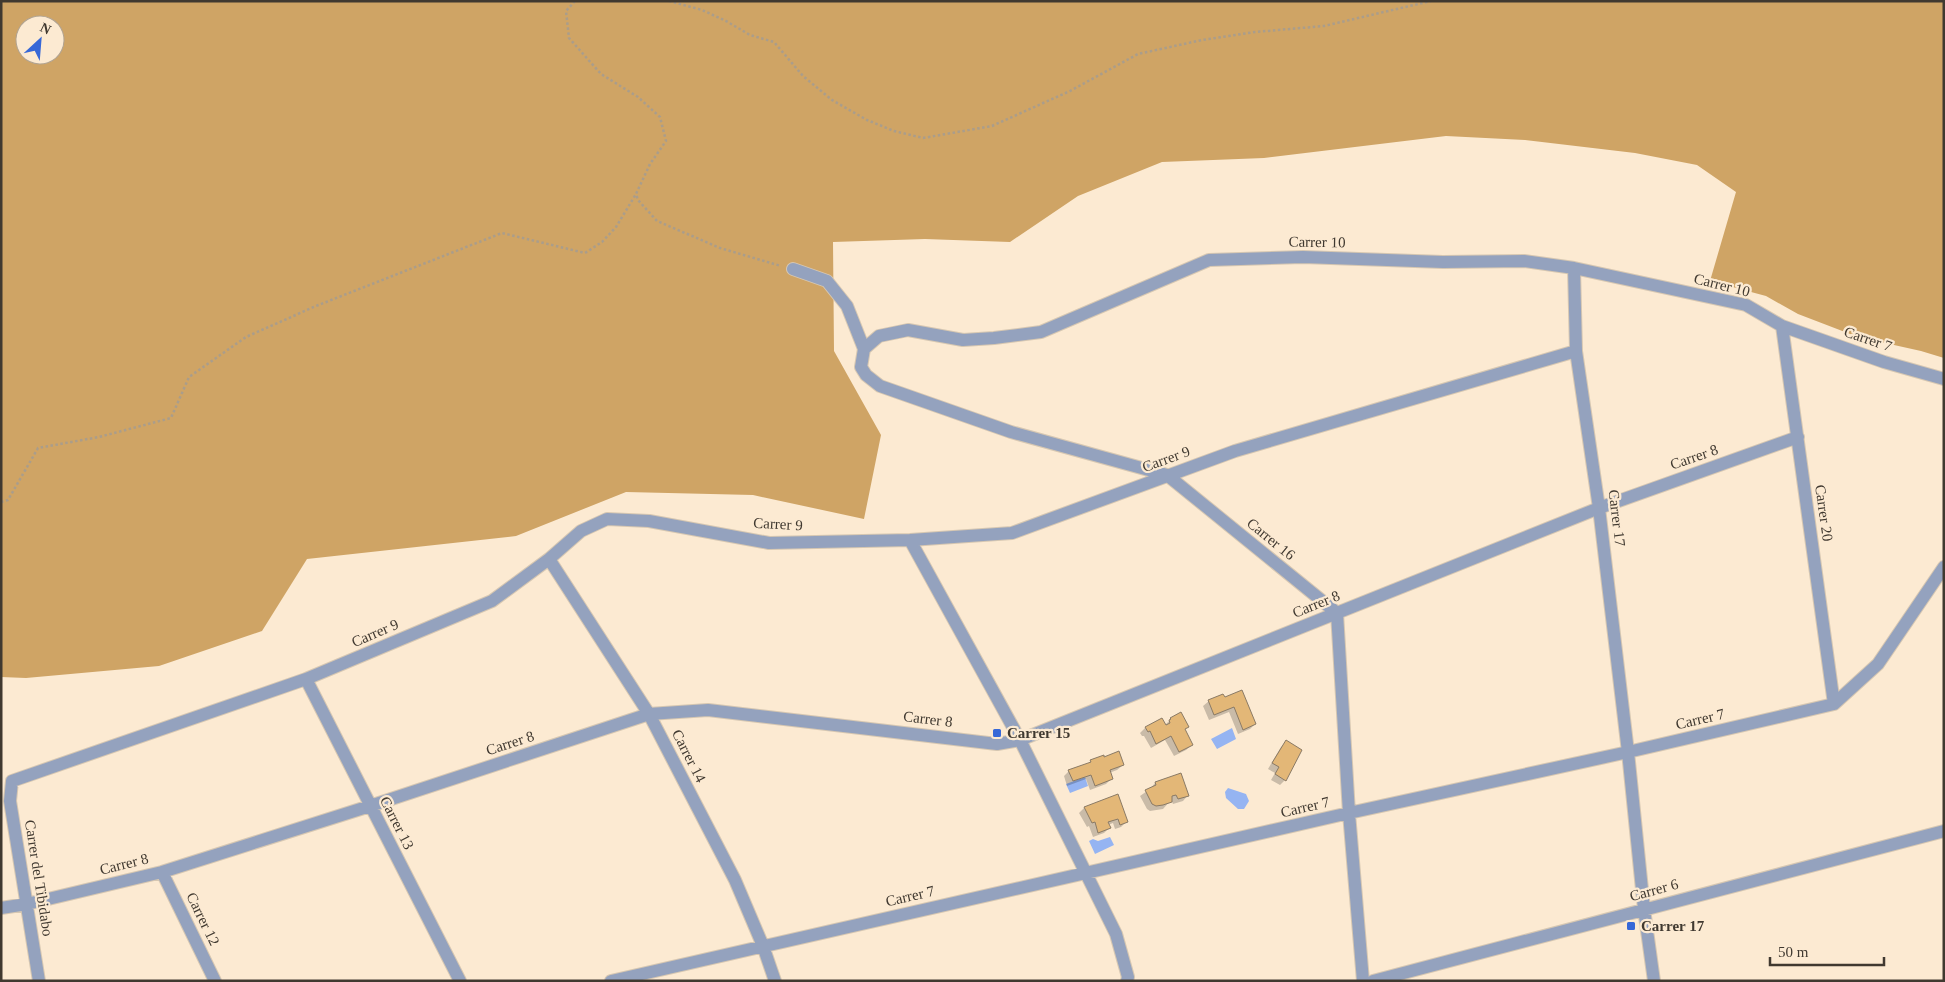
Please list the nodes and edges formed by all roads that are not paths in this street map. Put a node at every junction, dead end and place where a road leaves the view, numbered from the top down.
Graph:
1 (1574, 268) junction
2 (792, 269) road end
3 (1782, 326) junction
4 (864, 349) junction
5 (1576, 351) junction
6 (1944, 379) edge
7 (1798, 438) junction
8 (1167, 475) junction
9 (1599, 508) junction
10 (910, 540) junction
11 (549, 559) junction
12 (1944, 567) edge
13 (1337, 613) junction
14 (306, 679) junction
15 (1834, 704) junction
16 (649, 714) junction
17 (1020, 740) junction
18 (1628, 752) junction
19 (6, 779) edge
20 (370, 806) junction
21 (1349, 813) junction
22 (1944, 832) edge
23 (162, 872) junction
24 (1086, 873) junction
25 (27, 904) junction
26 (1, 908) edge
27 (1644, 909) junction
28 (763, 946) junction
29 (39, 981) edge
30 (215, 981) edge
31 (460, 981) edge
32 (611, 981) edge
33 (775, 981) edge
34 (1128, 981) edge
35 (1362, 981) edge
36 (1373, 981) edge
37 (1654, 981) edge

1 - 3 street, Carrer 10
1 - 4 street, Carrer 10
1 - 5 street, Carrer 17
2 - 4 street
3 - 6 street, Carrer 7
3 - 7 street, Carrer 20
4 - 8 street, Carrer 16
5 - 8 street, Carrer 9
5 - 9 street, Carrer 17
7 - 9 street, Carrer 8
7 - 15 street, Carrer 20
8 - 10 street, Carrer 9
8 - 13 street, Carrer 16
9 - 13 street, Carrer 8
9 - 18 street, Carrer 17
10 - 11 street, Carrer 9
10 - 17 street
11 - 14 street, Carrer 9
11 - 16 street, Carrer 14
12 - 15 street, Carrer 7
13 - 17 street, Carrer 8
13 - 21 street
14 - 19 street, Carrer 9
14 - 20 street, Carrer 13
15 - 18 street, Carrer 7
16 - 17 street, Carrer 8
16 - 20 street, Carrer 8
16 - 28 street, Carrer 14
17 - 24 street
18 - 21 street, Carrer 7
18 - 27 street, Carrer 17
19 - 25 street, Carrer del Tibidabo
20 - 23 street, Carrer 8
20 - 31 street, Carrer 13
21 - 24 street, Carrer 7
21 - 35 street
22 - 27 street, Carrer 6
23 - 25 street, Carrer 8
23 - 30 street, Carrer 12
24 - 28 street, Carrer 7
24 - 34 street
25 - 26 street, Carrer 8
25 - 29 street, Carrer del Tibidabo
27 - 36 street, Carrer 6
27 - 37 street, Carrer 17
28 - 32 street, Carrer 7
28 - 33 street, Carrer 14

